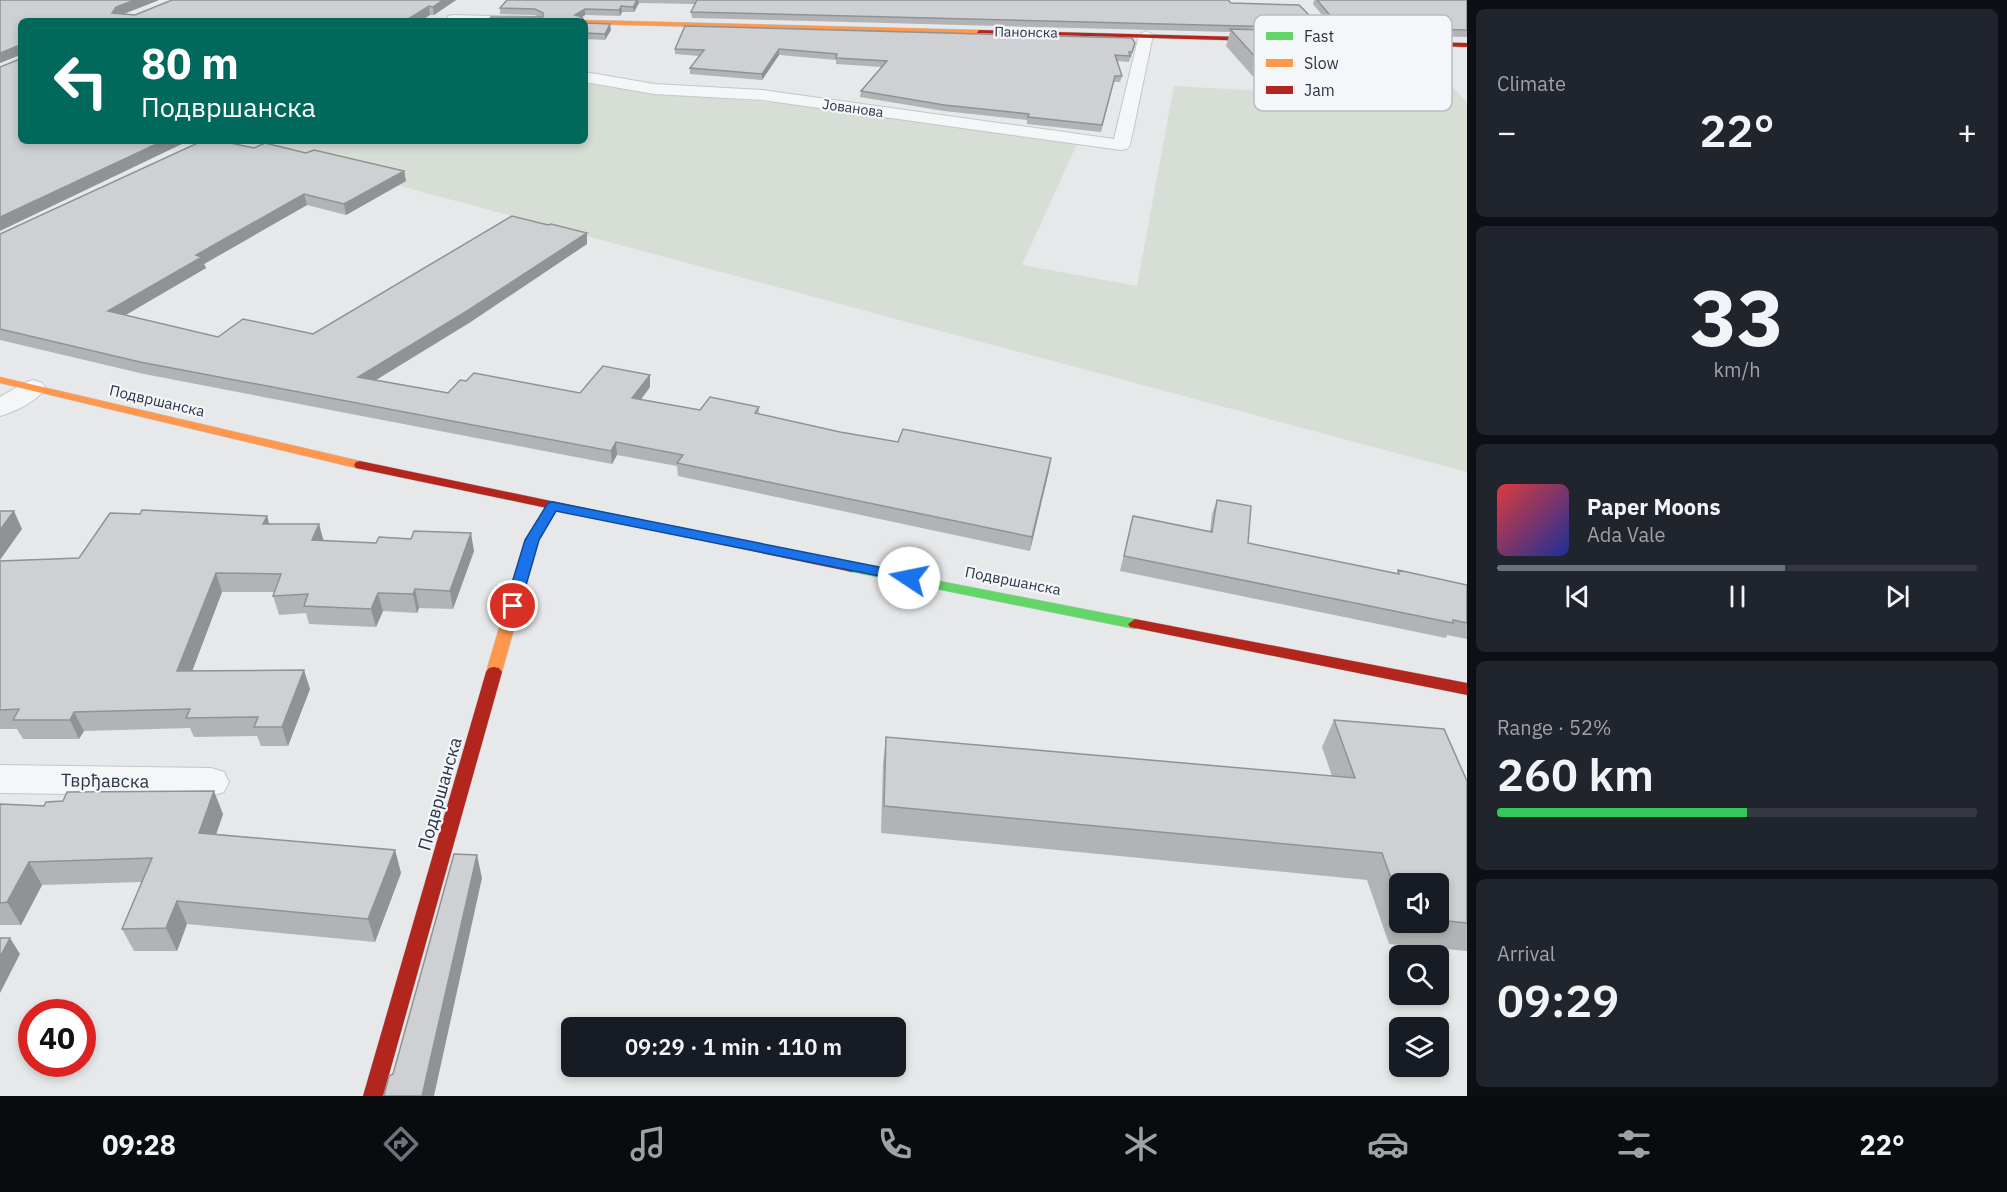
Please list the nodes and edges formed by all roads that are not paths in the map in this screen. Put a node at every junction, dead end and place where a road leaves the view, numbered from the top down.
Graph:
1 (474, 4) dead end
2 (454, 18) edge
3 (588, 22) edge
4 (1146, 35) junction
5 (1254, 38) edge
6 (1452, 45) edge
7 (1467, 45) edge
8 (588, 77) edge
9 (0, 380) edge
10 (33, 388) junction
11 (0, 408) edge
12 (553, 506) junction
13 (1467, 689) edge
14 (0, 779) edge
15 (211, 782) dead end
16 (373, 1096) edge

1 - 2 street
3 - 4 street, Панонска
4 - 5 street, Панонска
4 - 8 street, Јованова
6 - 7 street, Панонска
9 - 10 street, Подвршанска
10 - 11 street
10 - 12 street, Подвршанска
12 - 13 street, Подвршанска
12 - 16 street, Подвршанска
14 - 15 street, Тврђавска

